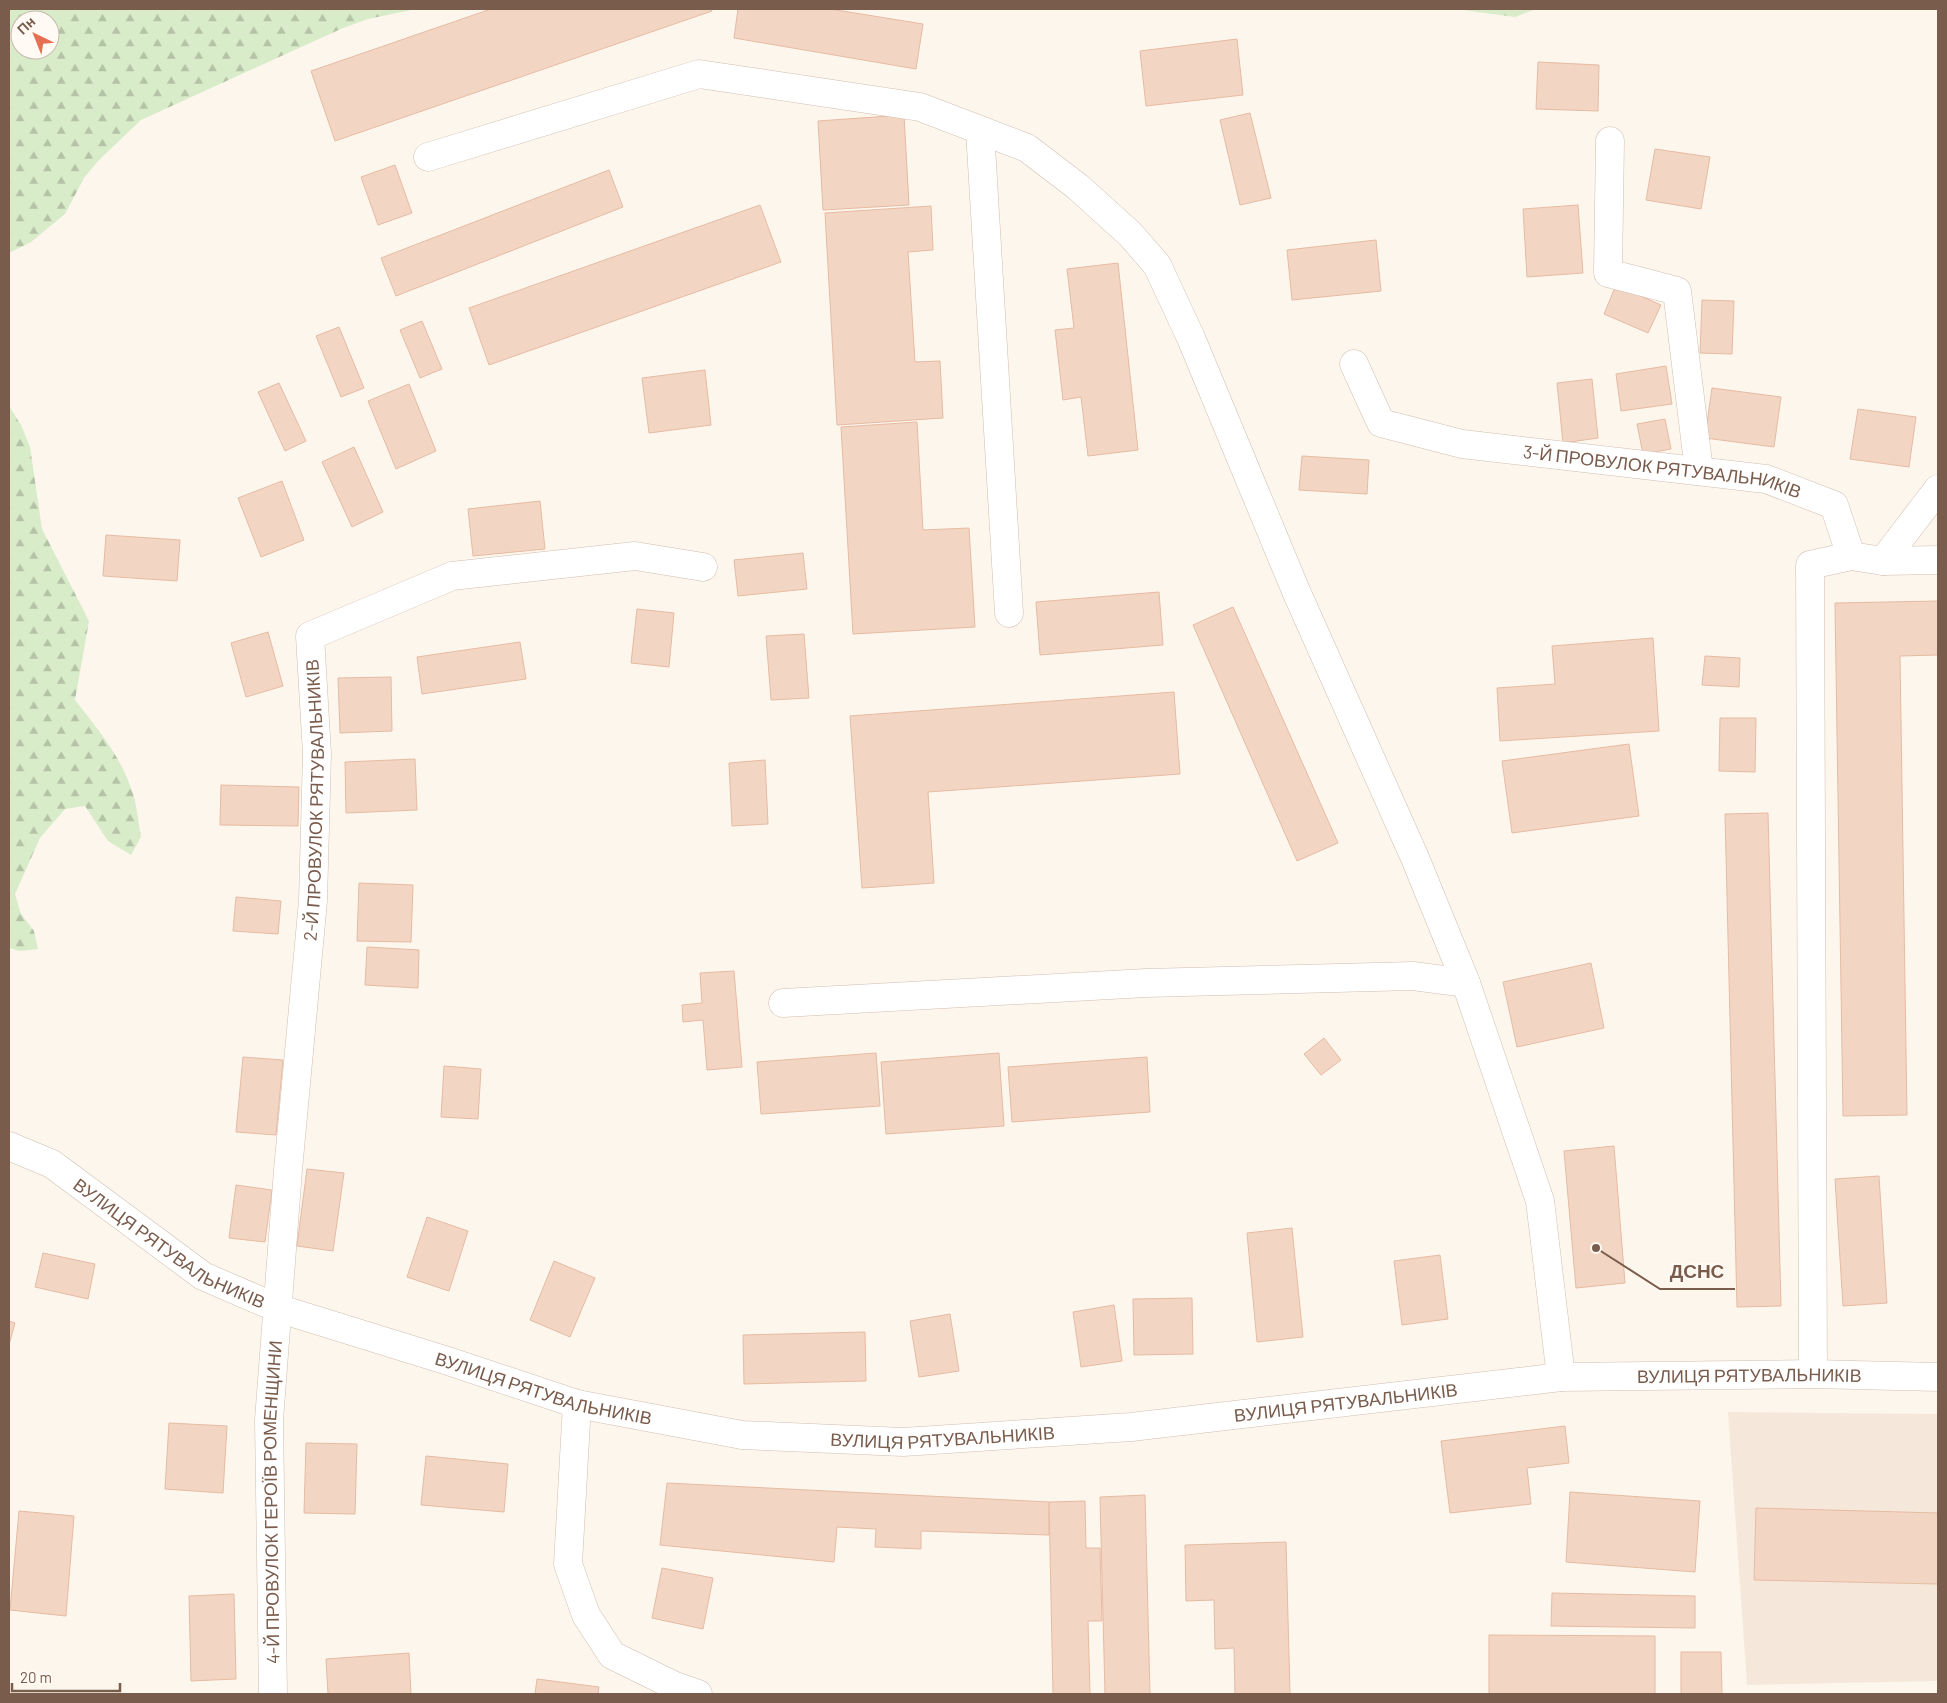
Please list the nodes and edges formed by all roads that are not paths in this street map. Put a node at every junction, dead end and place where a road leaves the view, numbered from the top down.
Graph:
1 (980, 130) junction
2 (1610, 141) dead end
3 (428, 158) dead end
4 (1354, 364) dead end
5 (1699, 471) junction
6 (1938, 489) edge
7 (1852, 556) junction
8 (1883, 560) junction
9 (1938, 560) edge
10 (703, 566) dead end
11 (1009, 612) dead end
12 (1466, 983) junction
13 (783, 1003) dead end
14 (9, 1146) edge
15 (278, 1308) junction
16 (1814, 1374) junction
17 (1561, 1377) junction
18 (1938, 1377) edge
19 (577, 1404) junction
20 (273, 1694) edge
21 (698, 1694) edge

1 - 3 street
1 - 11 street
1 - 12 street
2 - 5 street
4 - 5 street, 3-Й ПРОВУЛОК РЯТУВАЛЬНИКІВ
5 - 7 street, 3-Й ПРОВУЛОК РЯТУВАЛЬНИКІВ
6 - 8 street
7 - 8 street
7 - 16 street
8 - 9 street
10 - 15 street, 2-Й ПРОВУЛОК РЯТУВАЛЬНИКІВ
12 - 13 street
12 - 17 street
14 - 15 street, ВУЛИЦЯ РЯТУВАЛЬНИКІВ
15 - 19 street, ВУЛИЦЯ РЯТУВАЛЬНИКІВ
15 - 20 street, 4-Й ПРОВУЛОК ГЕРОЇВ РОМЕНЩИНИ
16 - 17 street, ВУЛИЦЯ РЯТУВАЛЬНИКІВ
16 - 18 street, ВУЛИЦЯ РЯТУВАЛЬНИКІВ
17 - 19 street, ВУЛИЦЯ РЯТУВАЛЬНИКІВ
19 - 21 street

